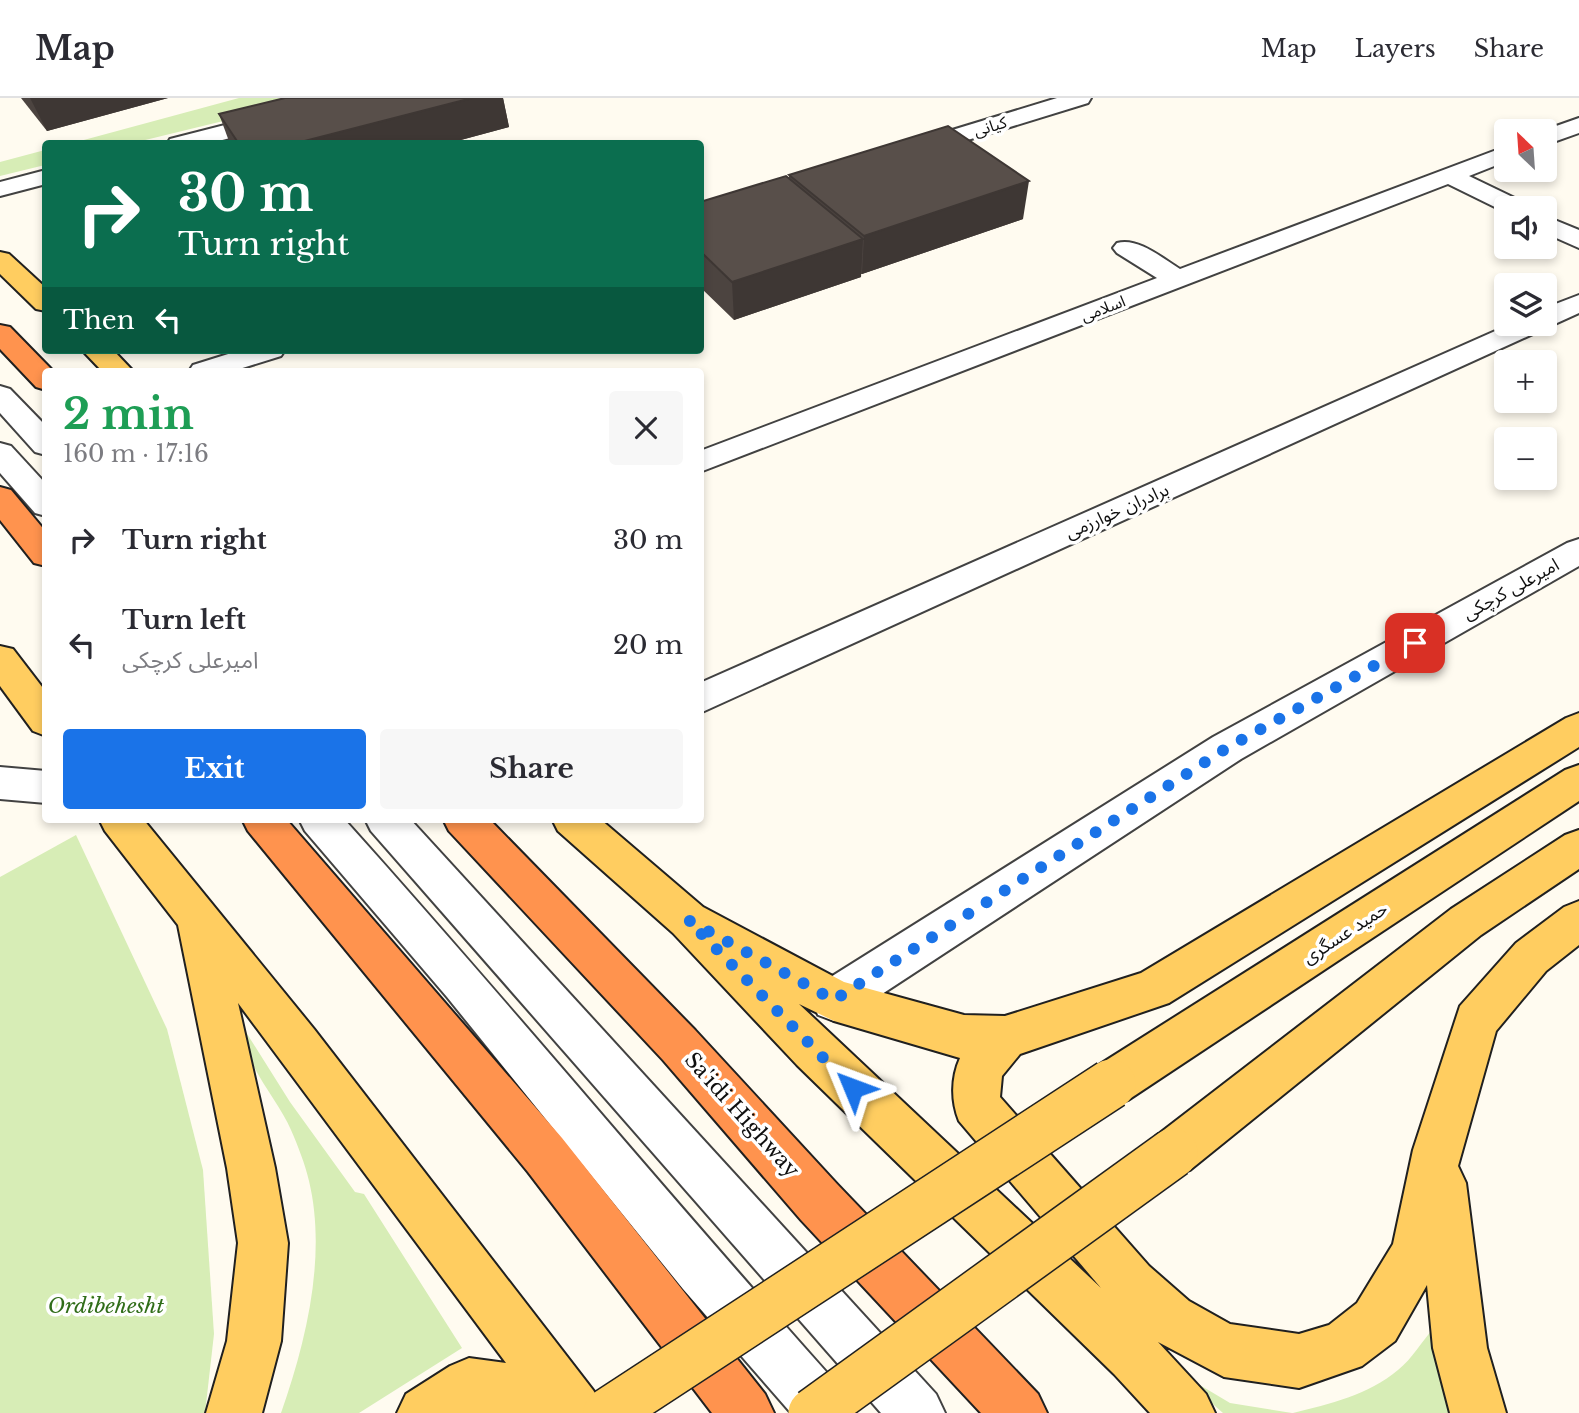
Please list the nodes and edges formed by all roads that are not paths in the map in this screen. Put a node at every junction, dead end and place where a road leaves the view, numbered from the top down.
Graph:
1 (357, 98) edge
2 (1080, 98) edge
3 (1579, 125) edge
4 (1558, 133) edge
5 (194, 140) edge
6 (887, 158) edge
7 (1494, 158) edge
8 (1449, 175) junction
9 (42, 178) edge
10 (0, 189) edge
11 (1494, 197) edge
12 (1557, 229) edge
13 (1579, 240) edge
14 (1126, 248) dead end
15 (0, 260) edge
16 (1178, 279) junction
17 (42, 299) edge
18 (1579, 303) edge
19 (1557, 313) edge
20 (0, 332) edge
21 (1506, 336) edge
22 (100, 354) edge
23 (258, 354) edge
24 (116, 368) edge
25 (214, 368) edge
26 (42, 377) edge
27 (0, 395) edge
28 (42, 441) edge
29 (0, 453) edge
30 (704, 461) edge
31 (0, 498) edge
32 (42, 500) edge
33 (42, 550) edge
34 (1579, 551) edge
35 (0, 659) edge
36 (704, 697) edge
37 (42, 716) edge
38 (1579, 728) edge
39 (1579, 781) edge
40 (0, 783) edge
41 (42, 787) edge
42 (123, 823) edge
43 (265, 823) edge
44 (323, 823) edge
45 (389, 823) edge
46 (467, 823) edge
47 (577, 823) edge
48 (1579, 847) edge
49 (197, 914) junction
50 (688, 920) junction
51 (1579, 920) edge
52 (834, 1000) junction
53 (1005, 1038) junction
54 (1437, 1150) junction
55 (234, 1413) edge
56 (425, 1413) edge
57 (538, 1413) edge
58 (577, 1413) edge
59 (608, 1413) edge
60 (746, 1413) edge
61 (813, 1413) edge
62 (827, 1413) edge
63 (917, 1413) edge
64 (1019, 1413) edge
65 (1187, 1413) edge
66 (1478, 1413) edge

1 - 5 street
2 - 6 street, کیانی
3 - 4 street
7 - 8 street, اسلامی
8 - 11 street
8 - 16 street, اسلامی
9 - 10 street
12 - 13 street
14 - 16 street
15 - 17 main road
16 - 30 street, اسلامی
18 - 19 street
20 - 26 highway
21 - 36 street, برادران خوارزمی
22 - 24 main road
23 - 25 street
27 - 28 street
29 - 32 street
31 - 33 highway
34 - 52 street, امیرعلی کرچکی
35 - 37 main road
38 - 53 main road
39 - 59 main road, حمید عسگری, bridge
40 - 41 street
42 - 49 main road
43 - 60 highway
44 - 62 street
45 - 63 street
46 - 64 highway, Sa'idi Highway
47 - 50 main road
48 - 61 main road, bridge
49 - 55 main road
49 - 58 main road
50 - 52 main road
50 - 65 main road
51 - 54 main road
52 - 53 main road
53 - 54 main road
54 - 66 main road
56 - 57 main road

